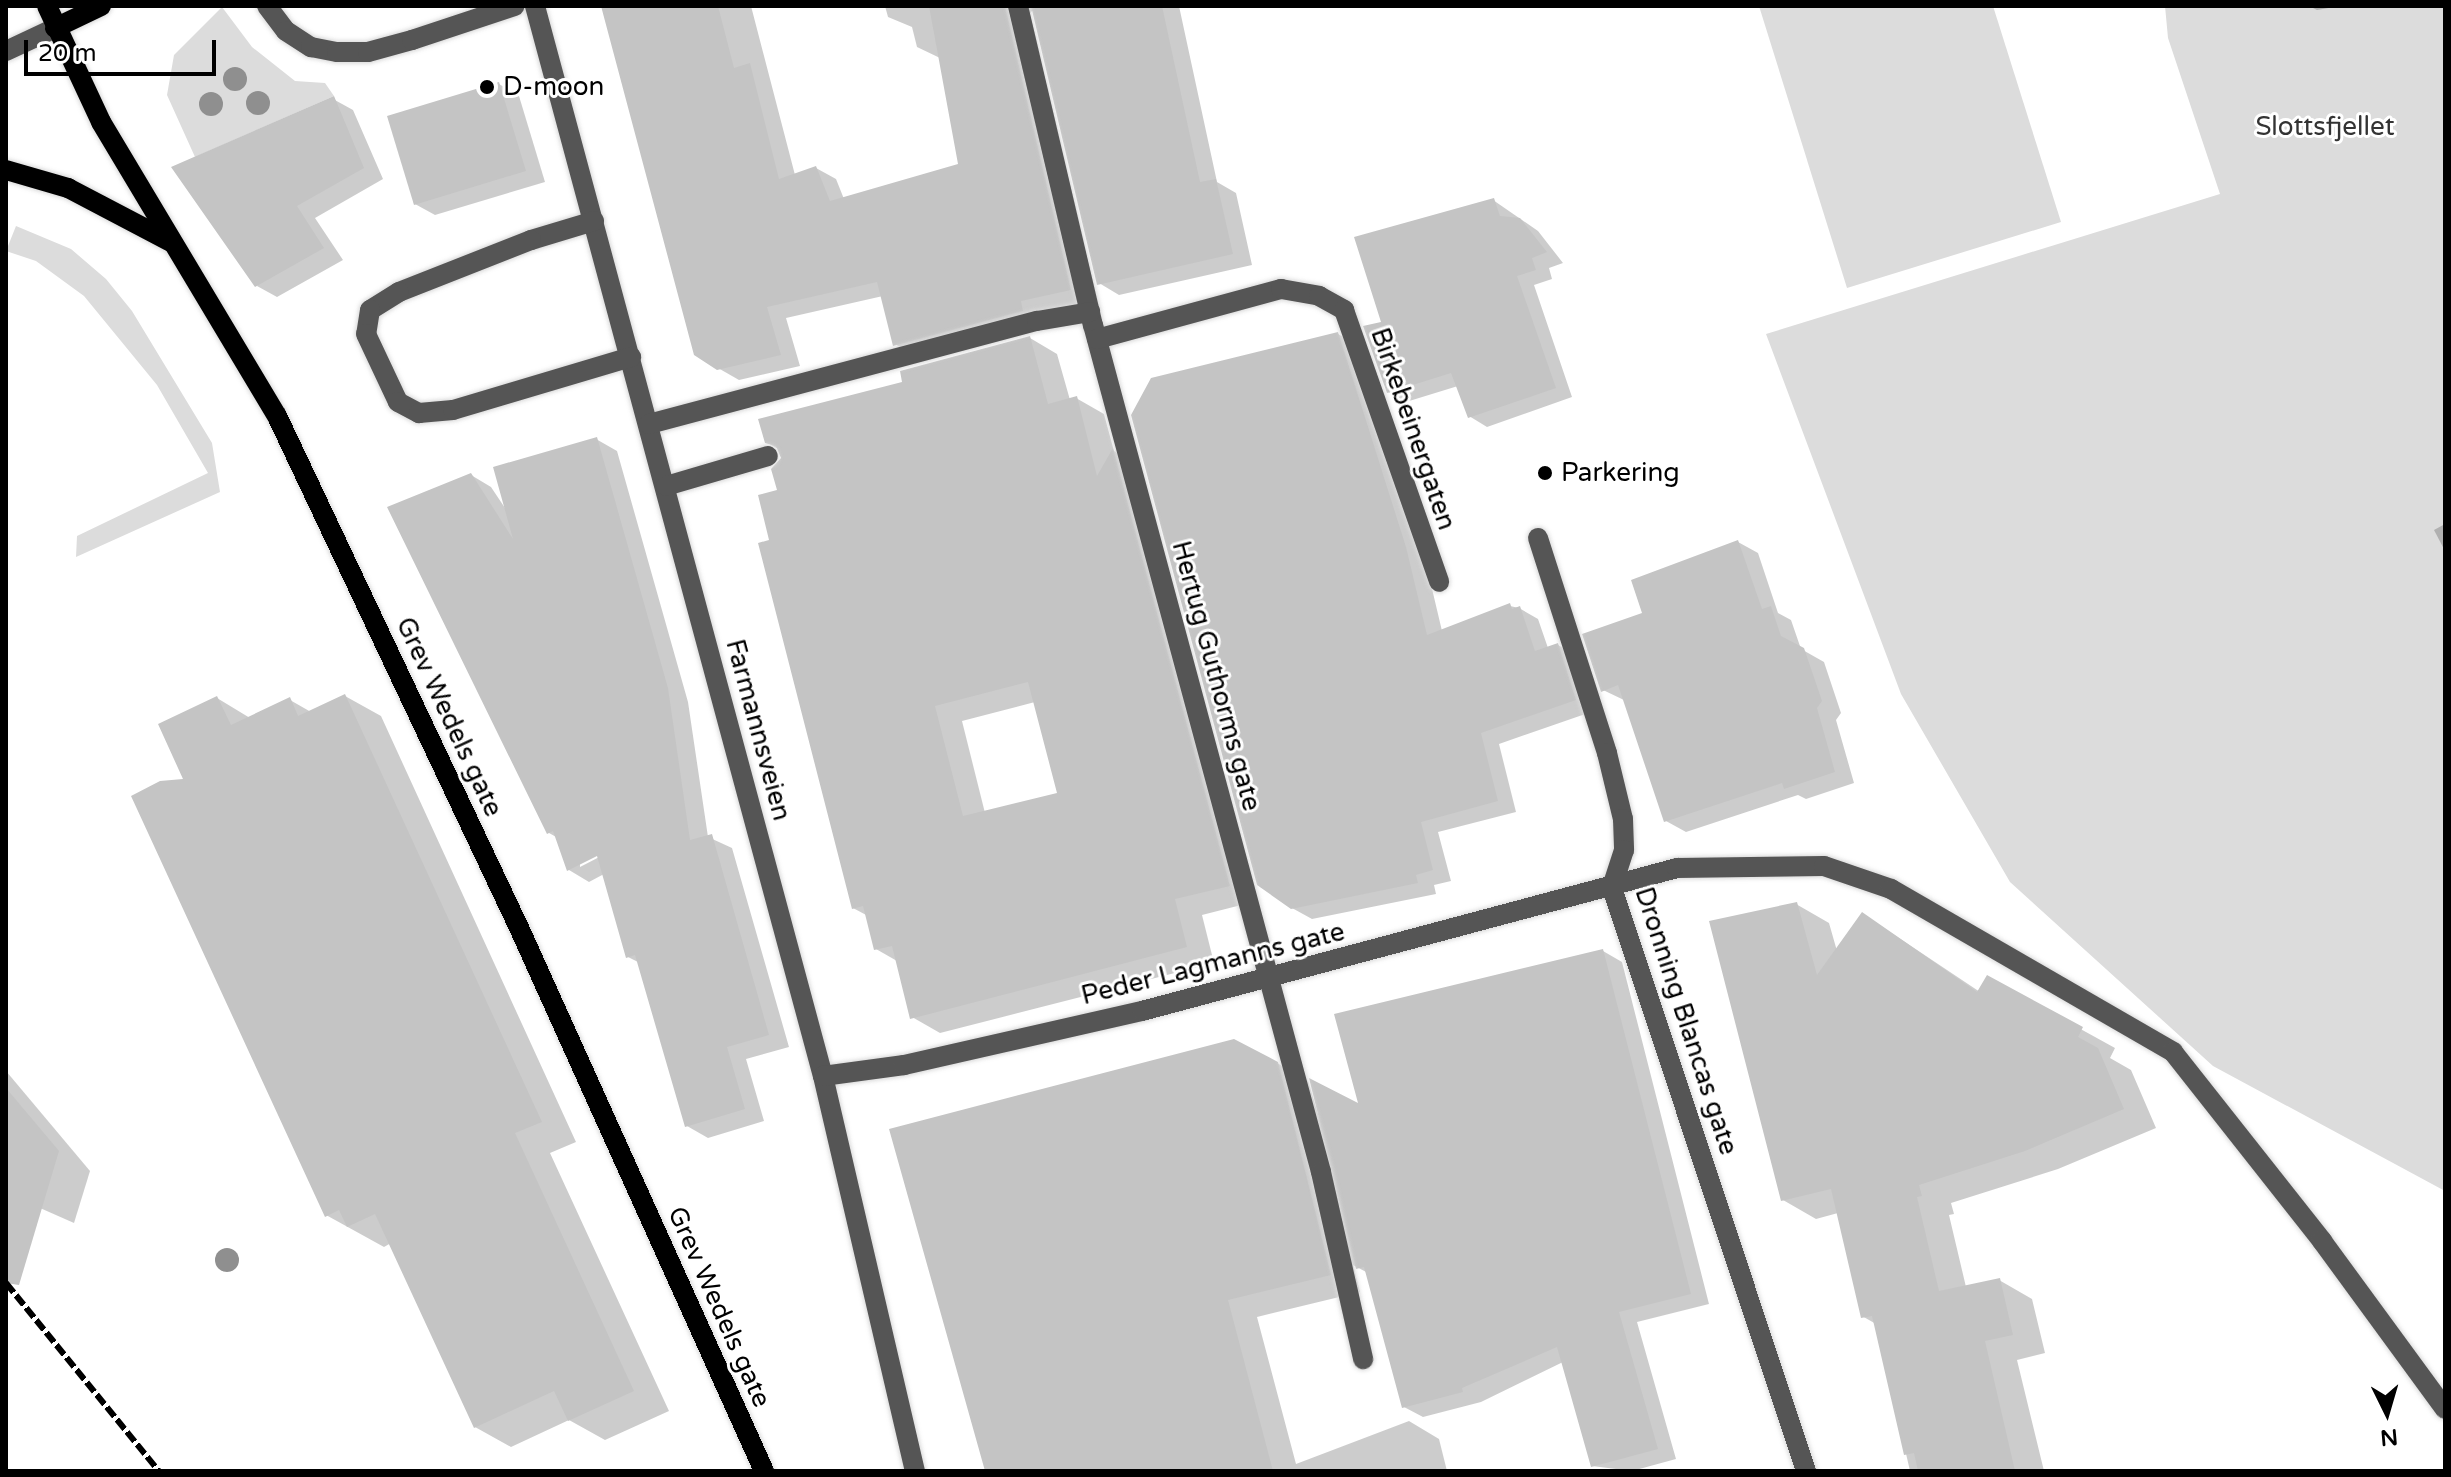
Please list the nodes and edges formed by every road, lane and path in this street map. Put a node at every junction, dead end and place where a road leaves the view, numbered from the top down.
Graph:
1 (47, 6) edge
2 (101, 6) edge
3 (267, 6) edge
4 (514, 6) edge
5 (535, 6) edge
6 (1018, 6) edge
7 (55, 28) junction
8 (6, 51) edge
9 (6, 170) edge
10 (594, 221) junction
11 (171, 242) junction
12 (1090, 312) junction
13 (1097, 339) junction
14 (631, 357) junction
15 (649, 424) junction
16 (768, 456) dead end
17 (666, 486) junction
18 (1538, 538) dead end
19 (1439, 582) dead end
20 (1612, 888) junction
21 (1268, 975) junction
22 (823, 1076) junction
23 (1363, 1359) dead end
24 (2445, 1409) edge
25 (764, 1471) edge
26 (915, 1471) edge
27 (1806, 1471) edge

1 - 7 main road, Grev Wedels gate
2 - 7 main road
3 - 4 street
5 - 10 street, Farmannsveien
6 - 12 street, Hertug Guthorms gate
7 - 8 street
7 - 11 main road, Grev Wedels gate
9 - 11 main road
10 - 14 street, Farmannsveien
10 - 14 street
11 - 25 main road, Grev Wedels gate
12 - 13 street, Hertug Guthorms gate
12 - 15 street
13 - 19 street, Birkebeinergaten
13 - 21 street, Hertug Guthorms gate
14 - 15 street, Farmannsveien
15 - 17 street, Farmannsveien
16 - 17 street
17 - 22 street, Farmannsveien
18 - 20 street, Dronning Blancas gate
20 - 21 street, Peder Lagmanns gate
20 - 24 street, Peder Lagmanns gate
20 - 27 street, Dronning Blancas gate
21 - 22 street, Peder Lagmanns gate
21 - 23 street, Hertug Guthorms gate
22 - 26 street, Farmannsveien

